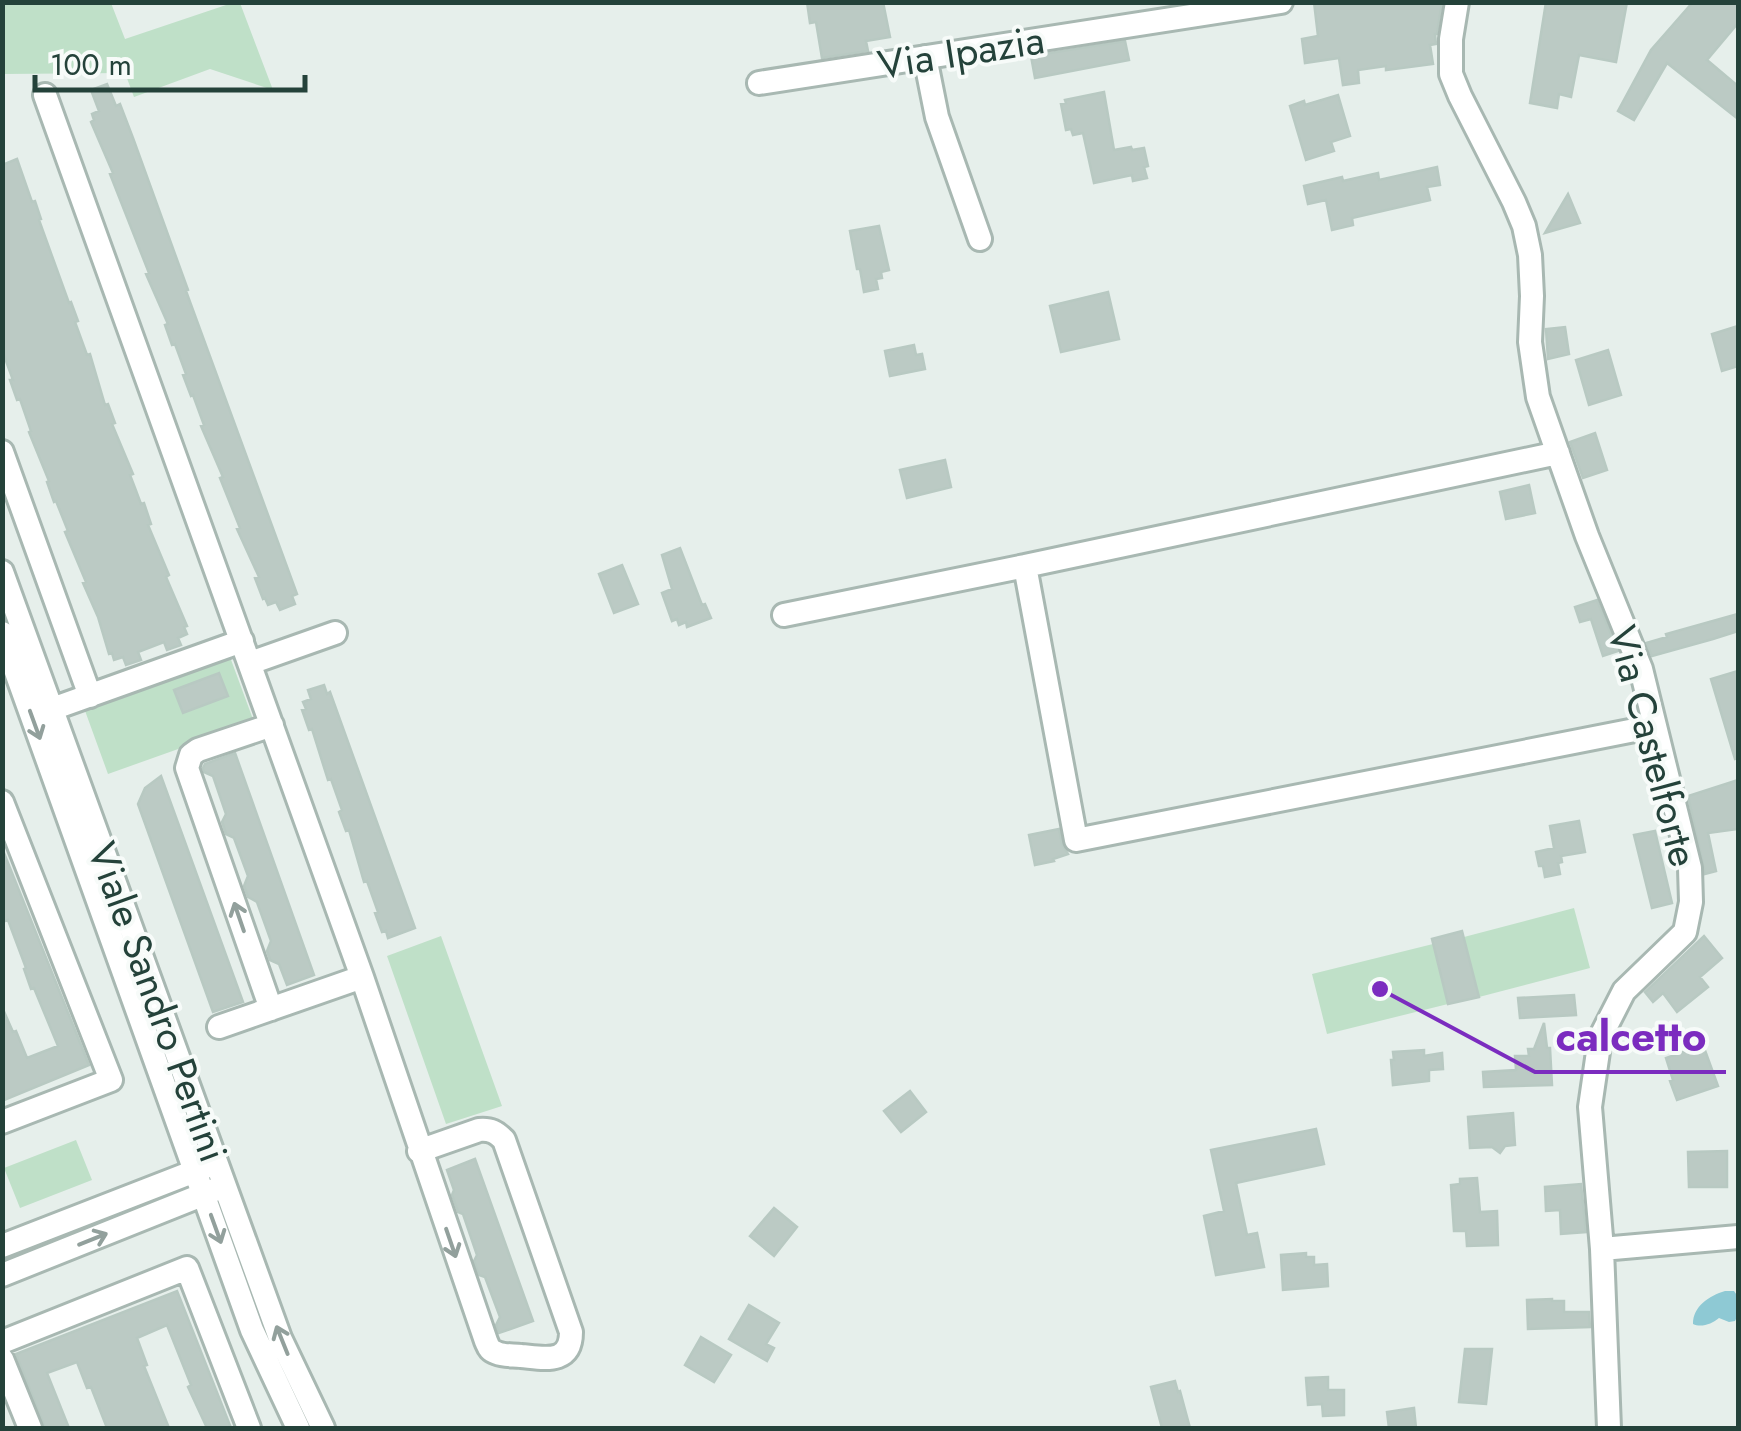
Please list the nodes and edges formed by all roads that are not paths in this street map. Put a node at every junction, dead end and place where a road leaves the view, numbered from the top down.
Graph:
1 (1281, 2) edge
2 (1457, 2) edge
3 (926, 57) junction
4 (759, 82) dead end
5 (45, 95) dead end
6 (980, 240) dead end
7 (2, 452) edge
8 (1558, 453) junction
9 (1024, 566) junction
10 (2, 572) edge
11 (784, 615) dead end
12 (2, 633) edge
13 (335, 633) dead end
14 (246, 652) junction
15 (90, 696) junction
16 (52, 710) junction
17 (272, 725) junction
18 (1655, 726) junction
19 (2, 802) edge
20 (362, 976) junction
21 (271, 1009) junction
22 (219, 1027) dead end
23 (2, 1122) edge
24 (420, 1151) junction
25 (206, 1167) junction
26 (214, 1190) junction
27 (1738, 1236) edge
28 (2, 1246) edge
29 (1602, 1249) junction
30 (2, 1275) edge
31 (2, 1342) edge
32 (2, 1359) edge
33 (30, 1428) edge
34 (249, 1428) edge
35 (298, 1428) edge
36 (323, 1428) edge
37 (1609, 1428) edge

1 - 3 street, Via Ipazia
2 - 8 street, Via Castelforte
3 - 4 street, Via Ipazia
3 - 6 street
5 - 14 street
7 - 15 street
8 - 9 street
8 - 18 street, Via Castelforte
9 - 11 street
9 - 18 street
10 - 16 street, Viale Sandro Pertini
12 -> 25 street, Viale Sandro Pertini
13 - 14 street
14 - 15 street
14 - 17 street
15 - 16 street
16 - 25 street, Viale Sandro Pertini
17 - 20 street
21 -> 17 street
18 - 29 street, Via Castelforte
19 - 23 street
20 - 21 street
20 - 24 street
21 - 22 street
24 -> 24 street
25 - 26 street, Viale Sandro Pertini
25 - 28 street
30 -> 26 street
26 -> 35 street, Viale Sandro Pertini
36 -> 26 street, Viale Sandro Pertini
27 - 29 street
29 - 37 street, Via Castelforte
31 - 34 street
32 - 33 street

